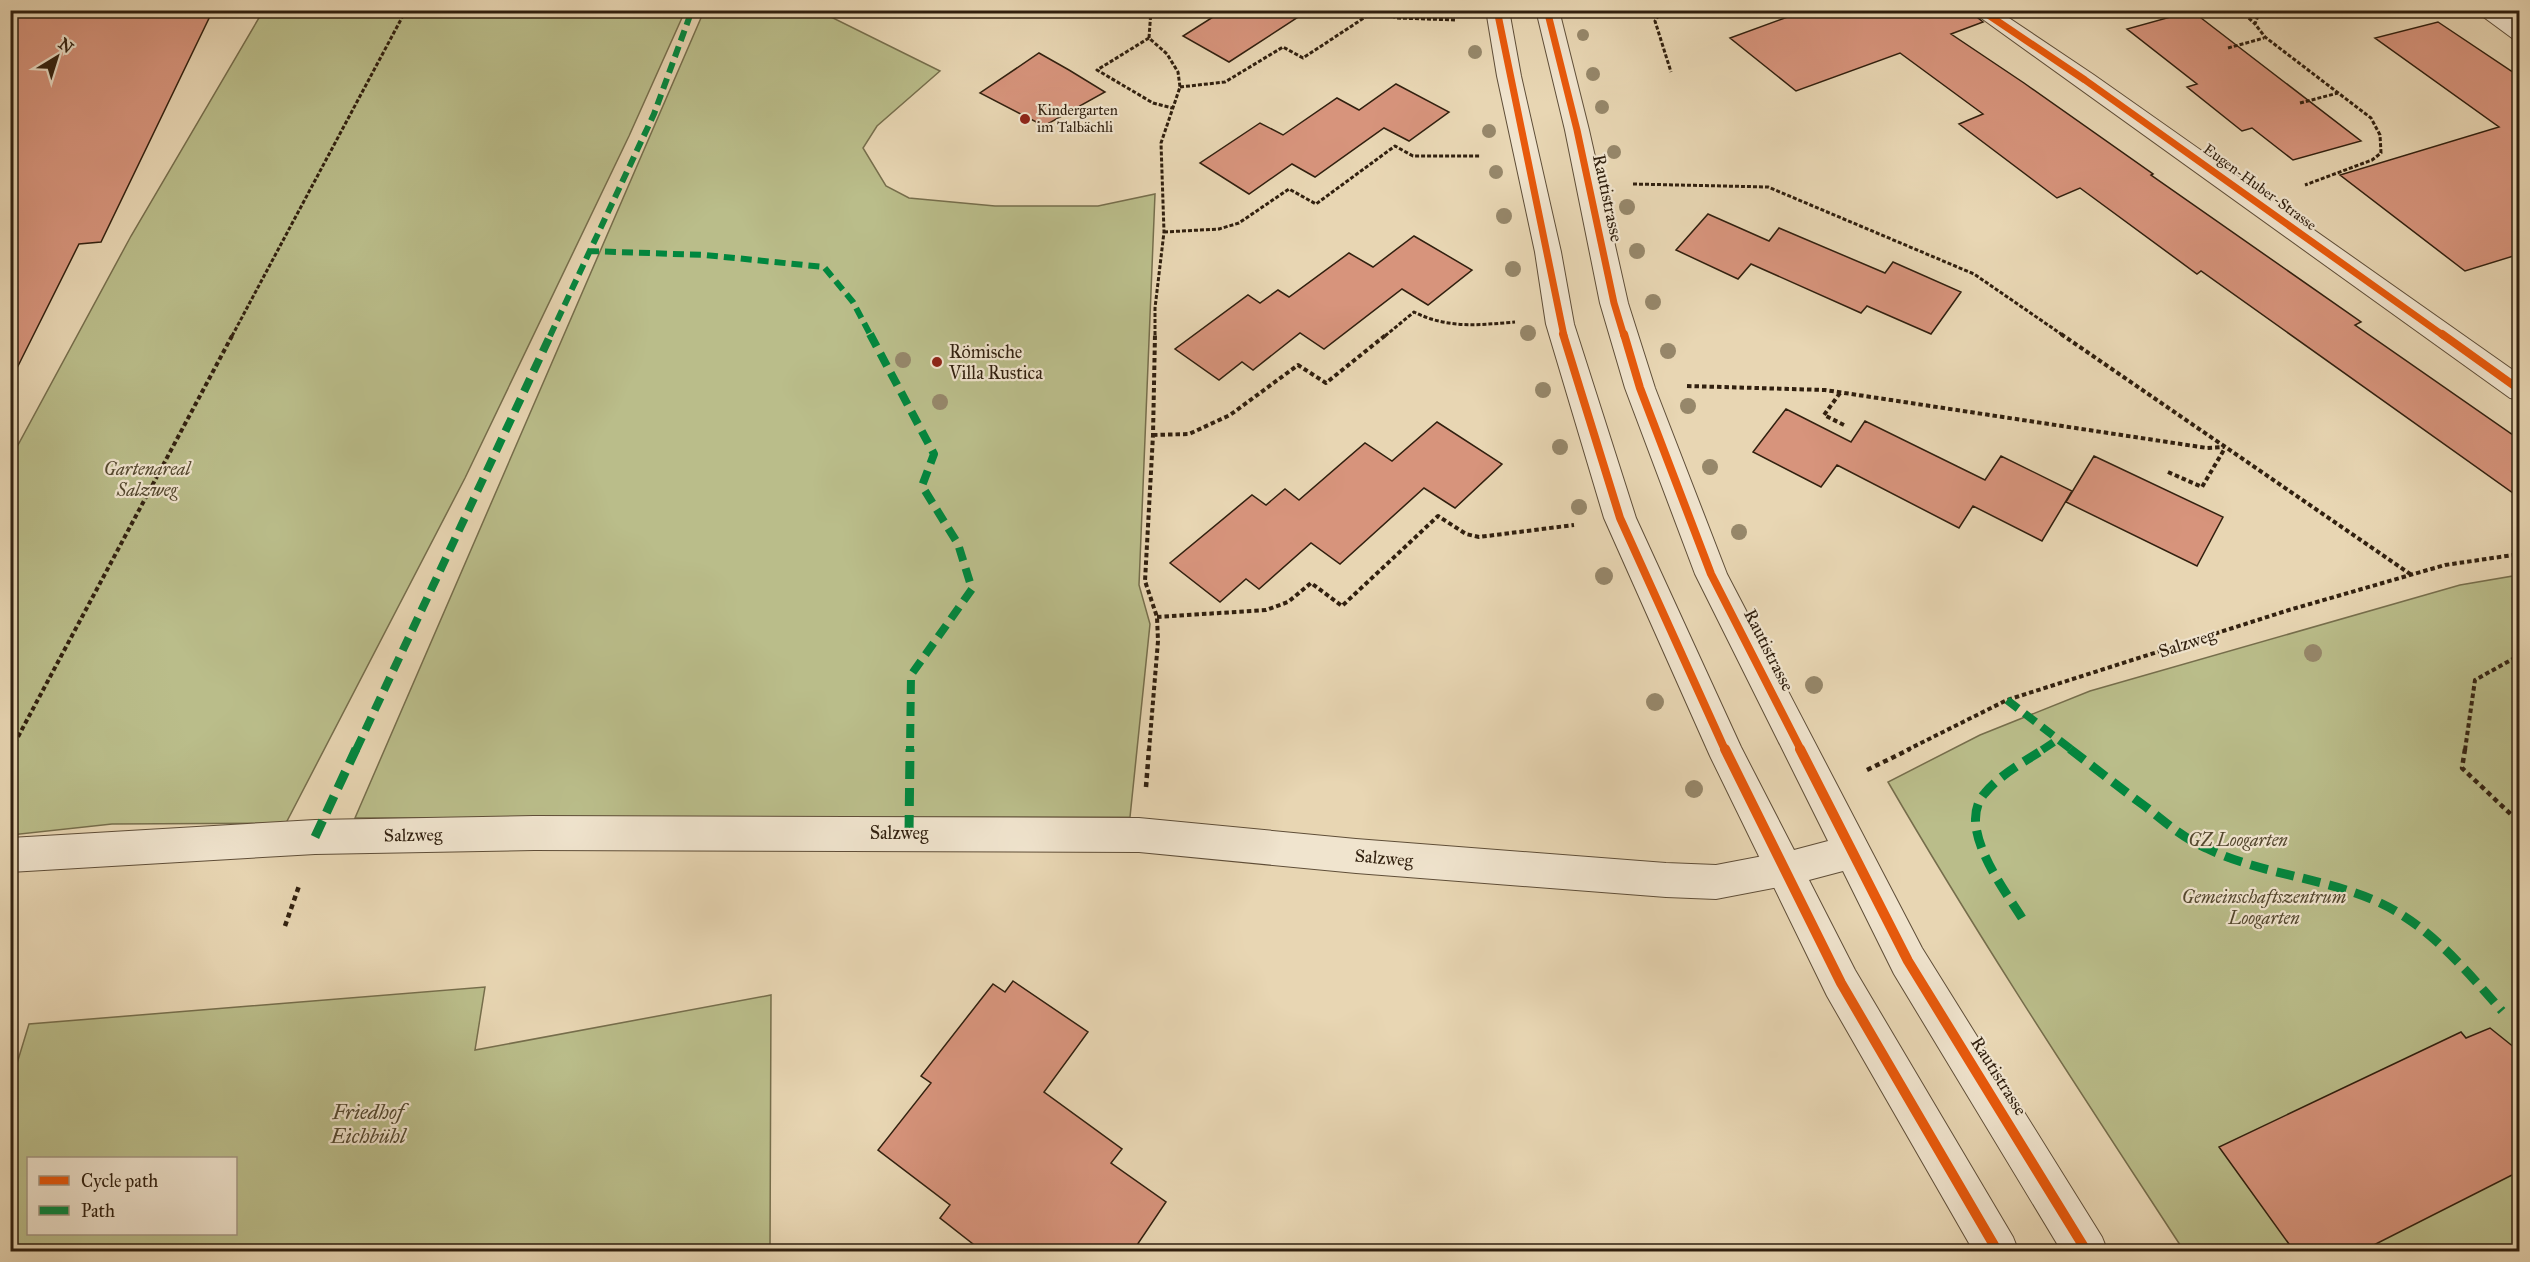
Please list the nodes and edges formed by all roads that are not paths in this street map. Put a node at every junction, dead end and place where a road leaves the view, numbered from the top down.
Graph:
1 (1497, 10) edge
2 (1547, 10) edge
3 (1981, 10) edge
4 (2485, 10) edge
5 (2520, 33) edge
6 (2520, 390) edge
7 (1854, 851) junction
8 (10, 855) edge
9 (1784, 869) junction
10 (1998, 1251) edge
11 (2087, 1251) edge

1 - 9 street
2 - 7 street, Rautistrasse
3 - 6 street, Eugen-Huber-Strasse
4 - 5 street
7 - 9 street, Salzweg
7 - 11 street, Rautistrasse
8 - 9 street, Salzweg
9 - 10 street

